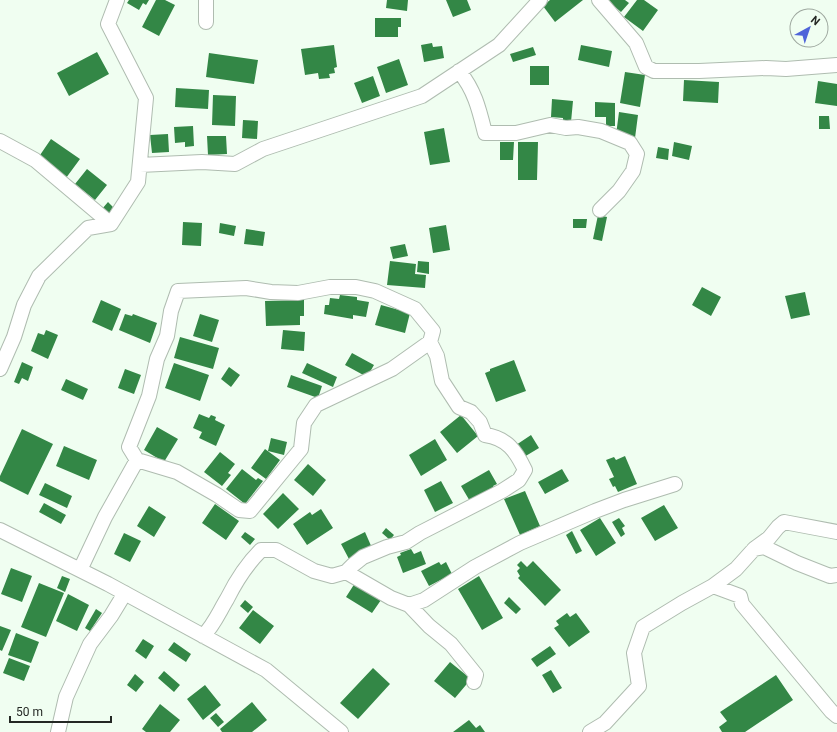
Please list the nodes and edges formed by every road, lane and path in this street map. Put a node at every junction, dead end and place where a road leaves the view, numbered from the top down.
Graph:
1 (117, 0) edge
2 (206, 0) edge
3 (540, 0) edge
4 (599, 0) edge
5 (206, 22) dead end
6 (837, 65) edge
7 (460, 71) junction
8 (0, 141) edge
9 (140, 164) junction
10 (600, 210) dead end
11 (111, 224) junction
12 (430, 342) junction
13 (0, 369) edge
14 (137, 460) junction
15 (675, 484) dead end
16 (0, 530) edge
17 (837, 532) edge
18 (754, 549) junction
19 (80, 570) junction
20 (346, 572) junction
21 (837, 575) edge
22 (713, 586) junction
23 (125, 593) junction
24 (409, 605) junction
25 (203, 636) junction
26 (474, 682) dead end
27 (837, 716) edge
28 (58, 732) edge
29 (341, 732) edge
30 (590, 732) edge

1 - 9 street
2 - 5 street
3 - 7 street
4 - 6 street
7 - 9 street
7 - 10 street
8 - 11 street
9 - 11 street
11 - 13 street
12 - 14 street
12 - 14 street
12 - 20 street
14 - 19 street
15 - 24 street
16 - 19 street
17 - 18 street
18 - 21 street
18 - 22 street
19 - 23 street
20 - 24 street
20 - 25 street
22 - 27 street
22 - 30 street
23 - 25 street
23 - 28 street
24 - 26 street
25 - 29 street

